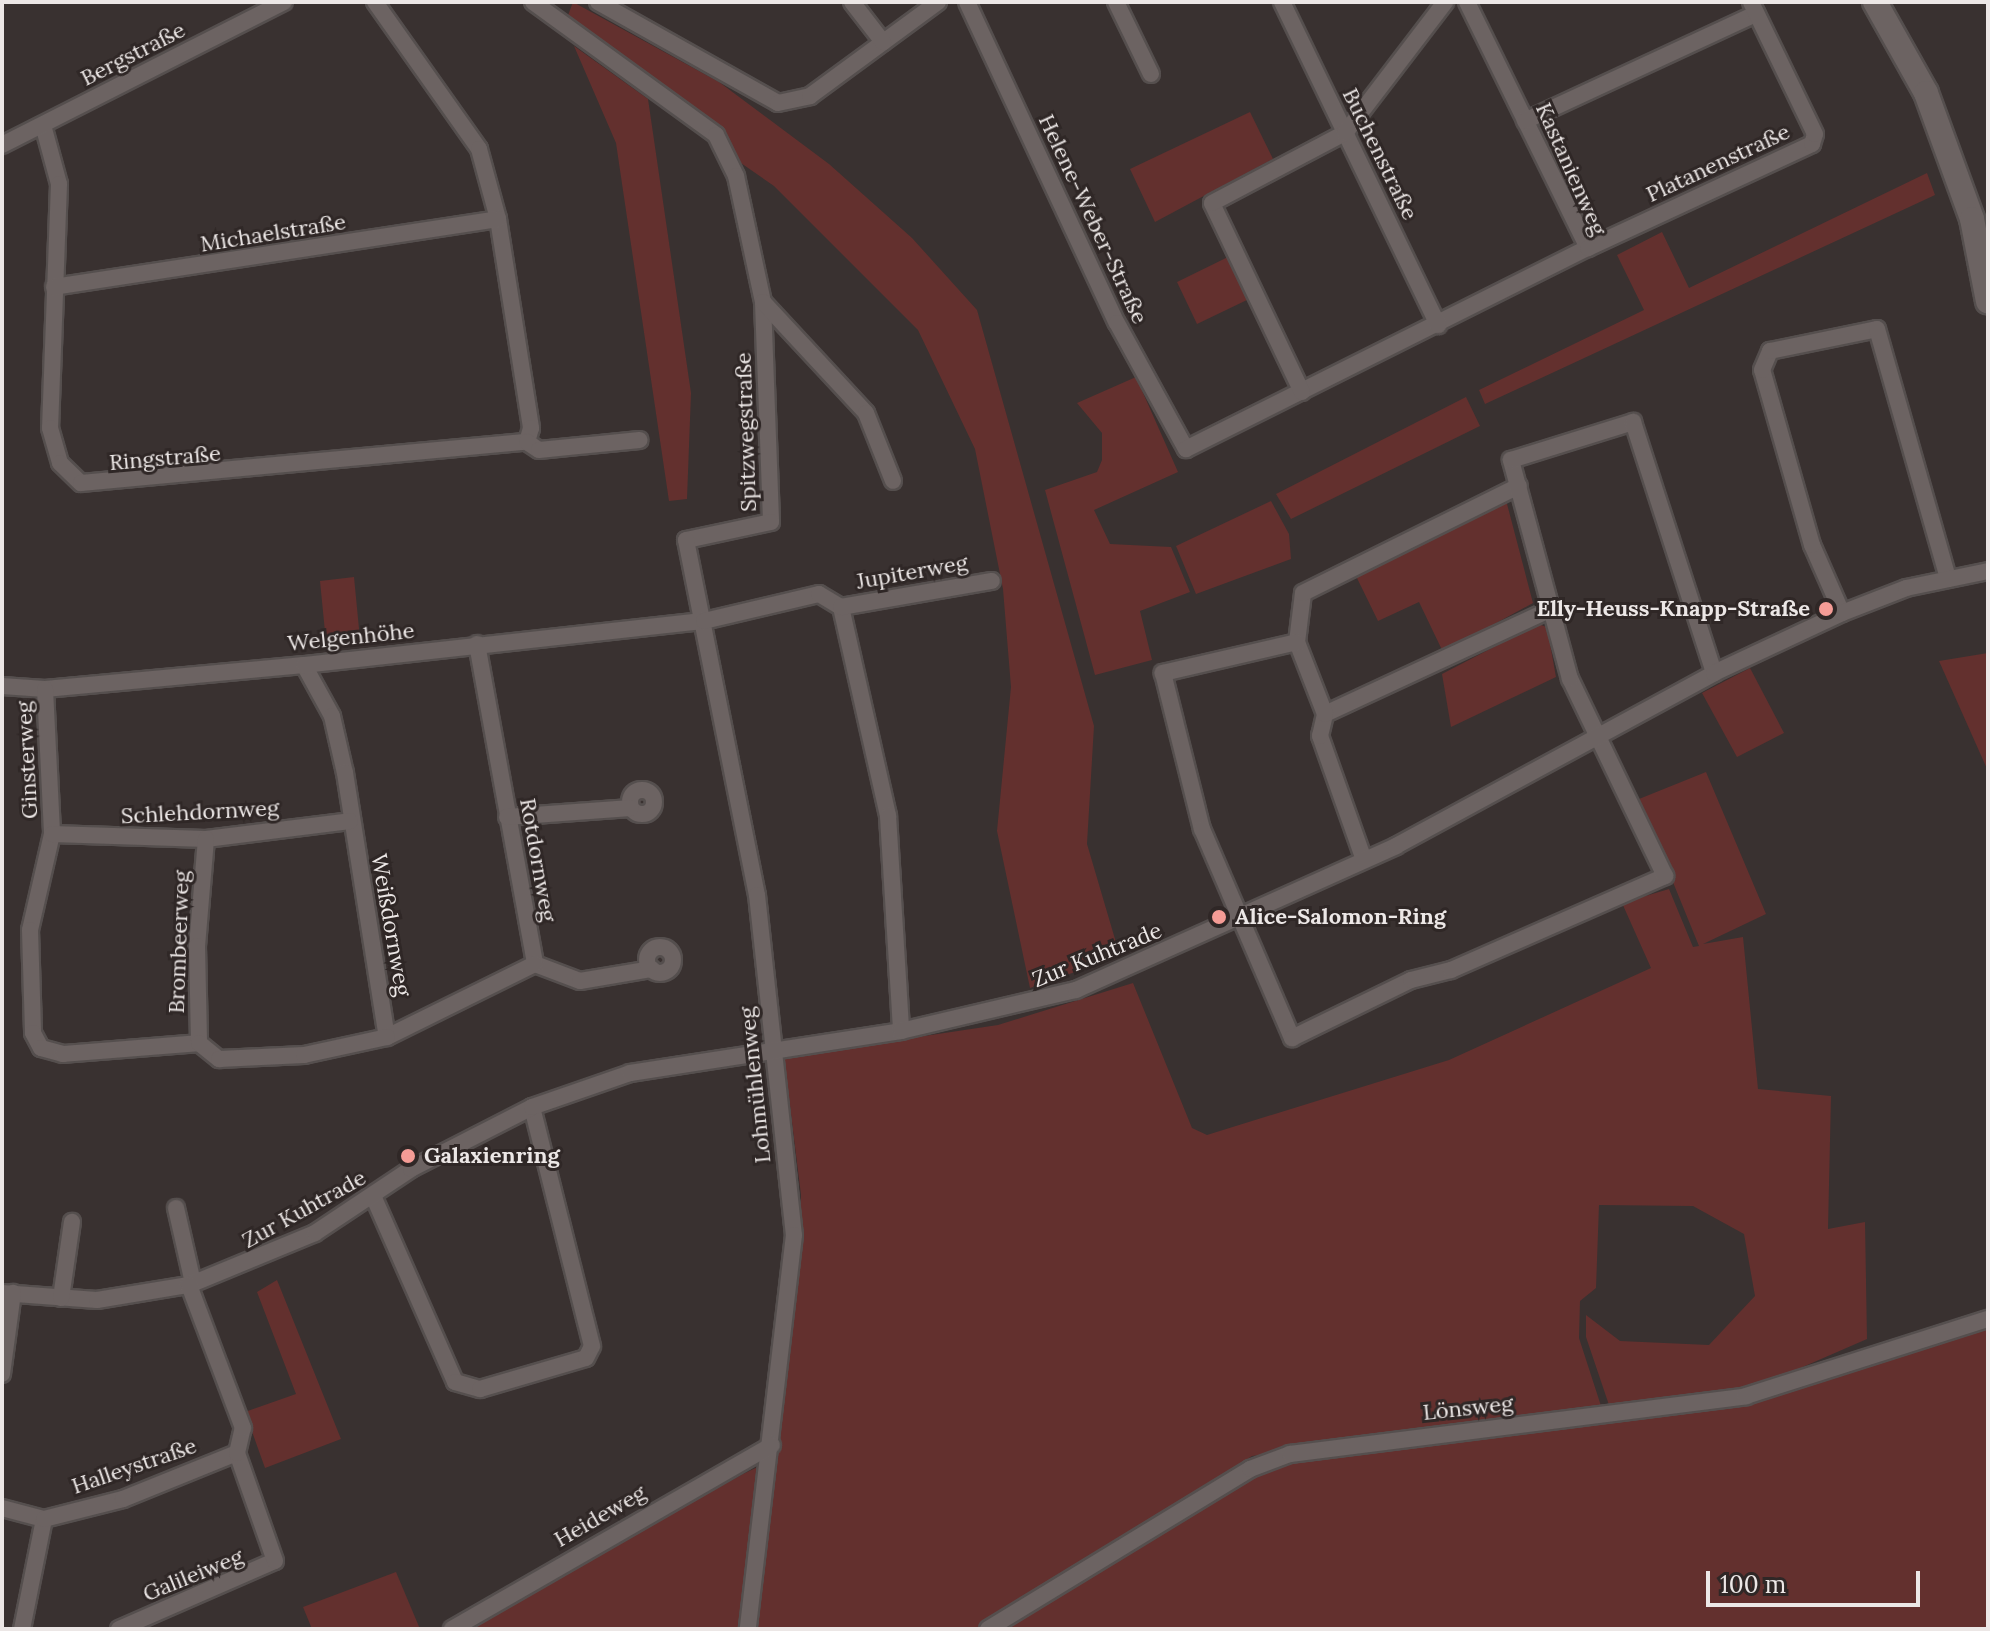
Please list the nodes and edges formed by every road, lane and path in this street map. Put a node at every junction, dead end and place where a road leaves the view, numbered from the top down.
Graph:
1 (284, 2) edge
2 (375, 2) edge
3 (533, 2) edge
4 (598, 2) edge
5 (852, 2) edge
6 (938, 2) edge
7 (967, 2) edge
8 (1116, 2) edge
9 (1282, 2) edge
10 (1445, 2) edge
11 (1467, 2) edge
12 (1875, 2) edge
13 (1753, 8) edge
14 (883, 42) junction
15 (1151, 74) dead end
16 (1525, 121) junction
17 (43, 125) junction
18 (1345, 133) junction
19 (2, 145) edge
20 (498, 219) junction
21 (1588, 248) junction
22 (54, 287) junction
23 (1988, 301) edge
24 (763, 302) junction
25 (1438, 325) junction
26 (1302, 392) junction
27 (640, 440) dead end
28 (527, 442) junction
29 (1186, 449) joint
30 (893, 481) dead end
31 (1519, 486) junction
32 (686, 540) joint
33 (1988, 571) edge
34 (1948, 579) junction
35 (992, 581) dead end
36 (841, 607) junction
37 (1553, 608) junction
38 (1842, 613) junction
39 (704, 621) junction
40 (1297, 642) junction
41 (477, 644) junction
42 (304, 665) junction
43 (1714, 673) junction
44 (2, 686) edge
45 (45, 689) junction
46 (1325, 714) junction
47 (1595, 737) junction
48 (631, 808) dead end
49 (507, 817) junction
50 (350, 821) junction
51 (52, 834) junction
52 (206, 839) junction
53 (1364, 860) junction
54 (1239, 918) junction
55 (535, 964) junction
56 (652, 969) dead end
57 (901, 1031) junction
58 (387, 1037) junction
59 (199, 1043) junction
60 (771, 1049) junction
61 (532, 1107) junction
62 (374, 1198) junction
63 (176, 1208) dead end
64 (72, 1222) dead end
65 (191, 1284) junction
66 (8, 1293) edge
67 (61, 1298) junction
68 (1988, 1319) edge
69 (2, 1374) edge
70 (772, 1445) junction
71 (237, 1453) junction
72 (2, 1508) edge
73 (44, 1519) junction
74 (22, 1629) edge
75 (119, 1629) edge
76 (452, 1629) edge
77 (748, 1629) edge
78 (988, 1629) edge

1 - 17 street, Bergstraße
2 - 20 street
3 - 24 street, Spitzwegstraße
4 - 14 street
5 - 14 street
6 - 14 street
7 - 29 street, Helene-Weber-Straße
8 - 15 street
9 - 18 street, Buchenstraße
10 - 18 street
11 - 16 street, Kastanienweg
12 - 23 street
13 - 16 street
13 - 21 street, Platanenstraße
16 - 21 street, Kastanienweg
17 - 19 street, Bergstraße
17 - 22 street, Ringstraße
18 - 25 street, Buchenstraße
18 - 26 street
20 - 22 street, Michaelstraße
20 - 28 street
21 - 25 street, Kastanienweg
22 - 28 street, Ringstraße
24 - 30 street
24 - 32 street, Spitzwegstraße
25 - 26 street, Kastanienweg
26 - 29 street, Kastanienweg
27 - 28 street, Ringstraße
31 - 37 street
31 - 40 street
31 - 43 street
32 - 39 street, Lohmühlenweg
33 - 34 street, Zur Kuhtrade
34 - 38 street, Zur Kuhtrade
34 - 38 street
35 - 36 street, Jupiterweg
36 - 39 street, Jupiterweg
36 - 57 street
37 - 46 street
37 - 47 street
38 - 43 street, Zur Kuhtrade
39 - 41 street, Welgenhöhe
39 - 60 street, Lohmühlenweg
40 - 46 street
40 - 54 street
41 - 42 street, Welgenhöhe
41 - 49 street, Rotdornweg
42 - 45 street, Welgenhöhe
42 - 50 street, Weißdornweg
43 - 47 street, Zur Kuhtrade
44 - 45 street, Welgenhöhe
45 - 51 street, Ginsterweg
46 - 53 street
47 - 53 street, Zur Kuhtrade
47 - 54 street
48 - 49 street
49 - 55 street, Rotdornweg
50 - 52 street, Schlehdornweg
50 - 58 street, Weißdornweg
51 - 52 street, Schlehdornweg
51 - 59 street, Ginsterweg
52 - 59 street, Brombeerweg
53 - 54 street, Zur Kuhtrade
54 - 57 street, Zur Kuhtrade
55 - 56 street
55 - 58 street, Weißdornweg
57 - 60 street, Zur Kuhtrade
58 - 59 street, Brombeerweg
60 - 61 street, Zur Kuhtrade
60 - 70 street, Lohmühlenweg
61 - 62 street, Zur Kuhtrade
61 - 62 street
62 - 65 street, Zur Kuhtrade
63 - 65 street
64 - 67 street
65 - 67 street, Zur Kuhtrade
65 - 71 street
66 - 67 street, Zur Kuhtrade
66 - 69 street
68 - 78 street, Lönsweg
70 - 76 street, Heideweg
70 - 77 street, Lohmühlenweg
71 - 73 street, Halleystraße
71 - 75 street, Galileiweg
72 - 73 street
73 - 74 street

